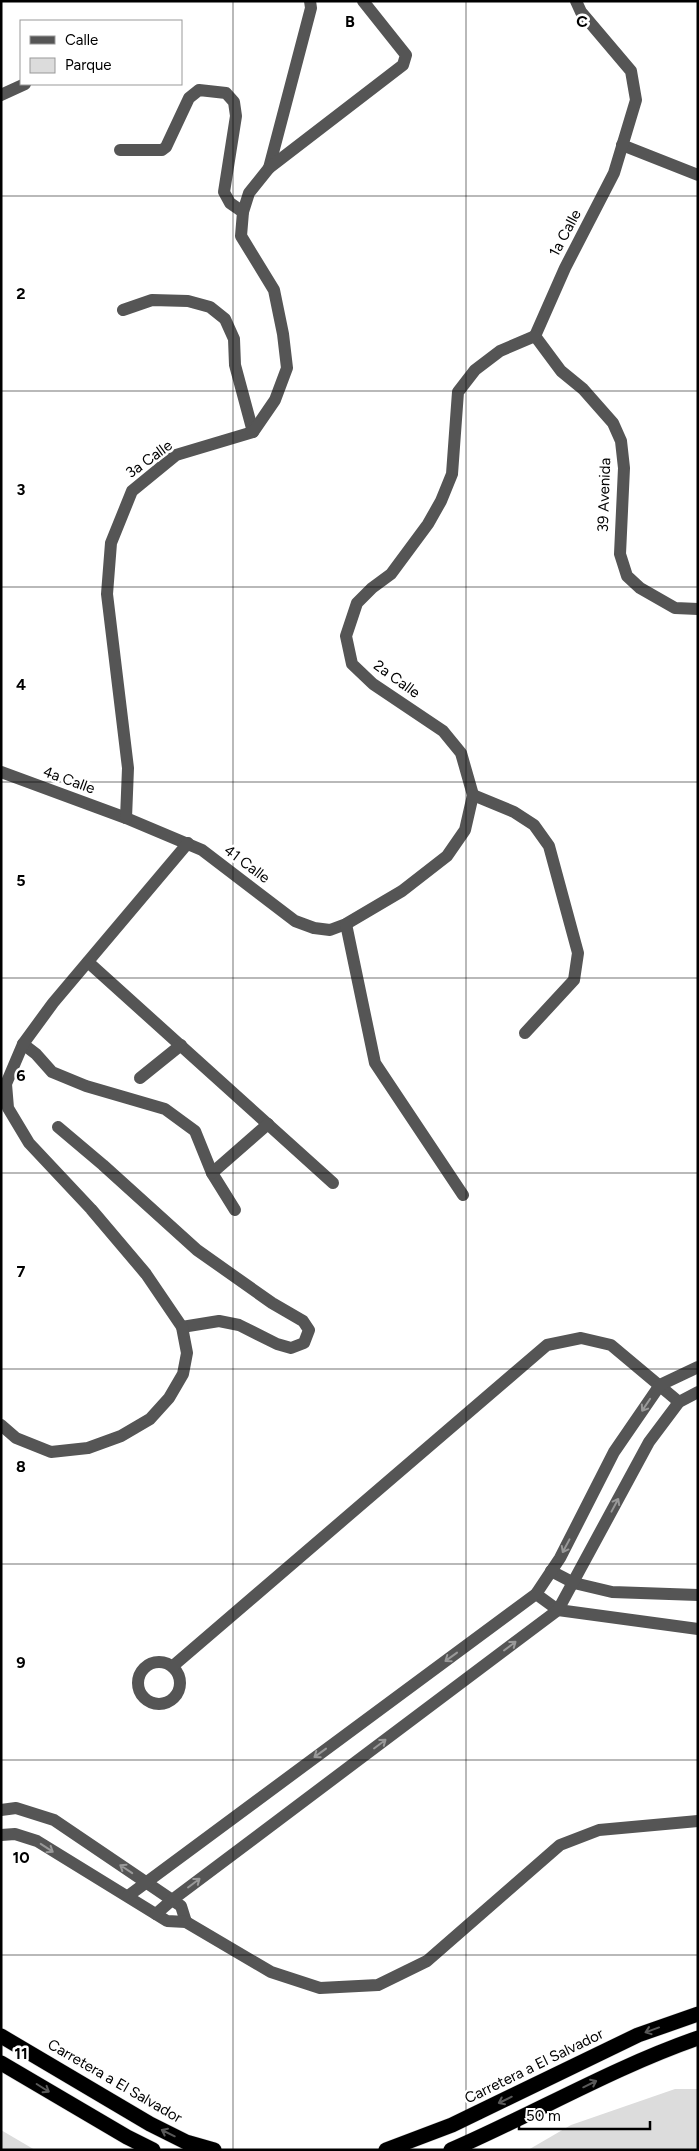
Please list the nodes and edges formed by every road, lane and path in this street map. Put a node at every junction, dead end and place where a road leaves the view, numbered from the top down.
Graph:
1 (310, 1) edge
2 (363, 1) edge
3 (576, 1) edge
4 (23, 85) edge
5 (1, 95) edge
6 (622, 145) junction
7 (120, 150) dead end
8 (269, 168) junction
9 (698, 175) edge
10 (243, 212) junction
11 (124, 310) dead end
12 (535, 336) junction
13 (253, 432) junction
14 (698, 609) edge
15 (1, 772) edge
16 (473, 795) junction
17 (126, 818) junction
18 (188, 843) junction
19 (346, 924) junction
20 (88, 962) junction
21 (525, 1033) dead end
22 (23, 1044) junction
23 (181, 1045) junction
24 (140, 1078) dead end
25 (5, 1106) edge
26 (268, 1124) junction
27 (58, 1128) dead end
28 (212, 1173) junction
29 (333, 1183) dead end
30 (463, 1194) dead end
31 (235, 1210) dead end
32 (182, 1327) junction
33 (698, 1367) edge
34 (660, 1385) junction
35 (698, 1392) edge
36 (679, 1402) junction
37 (1, 1424) edge
38 (551, 1571) junction
39 (574, 1583) junction
40 (536, 1594) junction
41 (698, 1595) edge
42 (558, 1610) junction
43 (698, 1629) edge
44 (173, 1666) dead end
45 (1, 1810) edge
46 (698, 1821) edge
47 (1, 1835) edge
48 (146, 1882) junction
49 (128, 1896) junction
50 (172, 1900) junction
51 (156, 1914) junction
52 (186, 1922) junction
53 (698, 2014) edge
54 (1, 2036) edge
55 (698, 2038) edge
56 (1, 2062) edge
57 (153, 2150) edge
58 (214, 2150) edge
59 (386, 2150) edge
60 (451, 2150) edge

1 - 8 street
2 - 8 street
3 - 6 street, 1a Calle
4 - 5 street
6 - 9 street
6 - 12 street, 1a Calle
7 - 10 street
8 - 10 street
10 - 13 street
11 - 13 street
12 - 14 street, 39 Avenida
12 - 16 street, 2a Calle
13 - 17 street, 3a Calle
15 - 17 street, 4a Calle
16 - 19 street, 2a Calle
16 - 21 street
17 - 18 street, 41 Calle
18 - 19 street, 41 Calle
18 - 20 street
19 - 30 street
20 - 22 street
20 - 23 street
22 - 25 street
22 - 28 street
23 - 24 street
23 - 26 street
25 - 32 street
26 - 28 street
26 - 29 street
27 - 32 street
28 - 31 street
32 - 37 street
33 - 34 street
34 - 36 street
34 -> 38 street
34 - 44 street
35 - 36 street
39 -> 36 street
38 - 39 street
38 - 40 street
39 - 41 street
39 - 42 street
40 - 42 street
40 -> 48 street
42 - 43 street
50 -> 42 street
48 -> 45 street
46 - 52 street
47 -> 49 street
48 - 49 street
48 - 50 street
49 - 51 street
50 - 51 street
50 - 52 street
51 - 52 street
53 -> 59 highway, Carretera a El Salvador
58 -> 54 highway, Carretera a El Salvador
60 -> 55 highway
56 -> 57 highway

